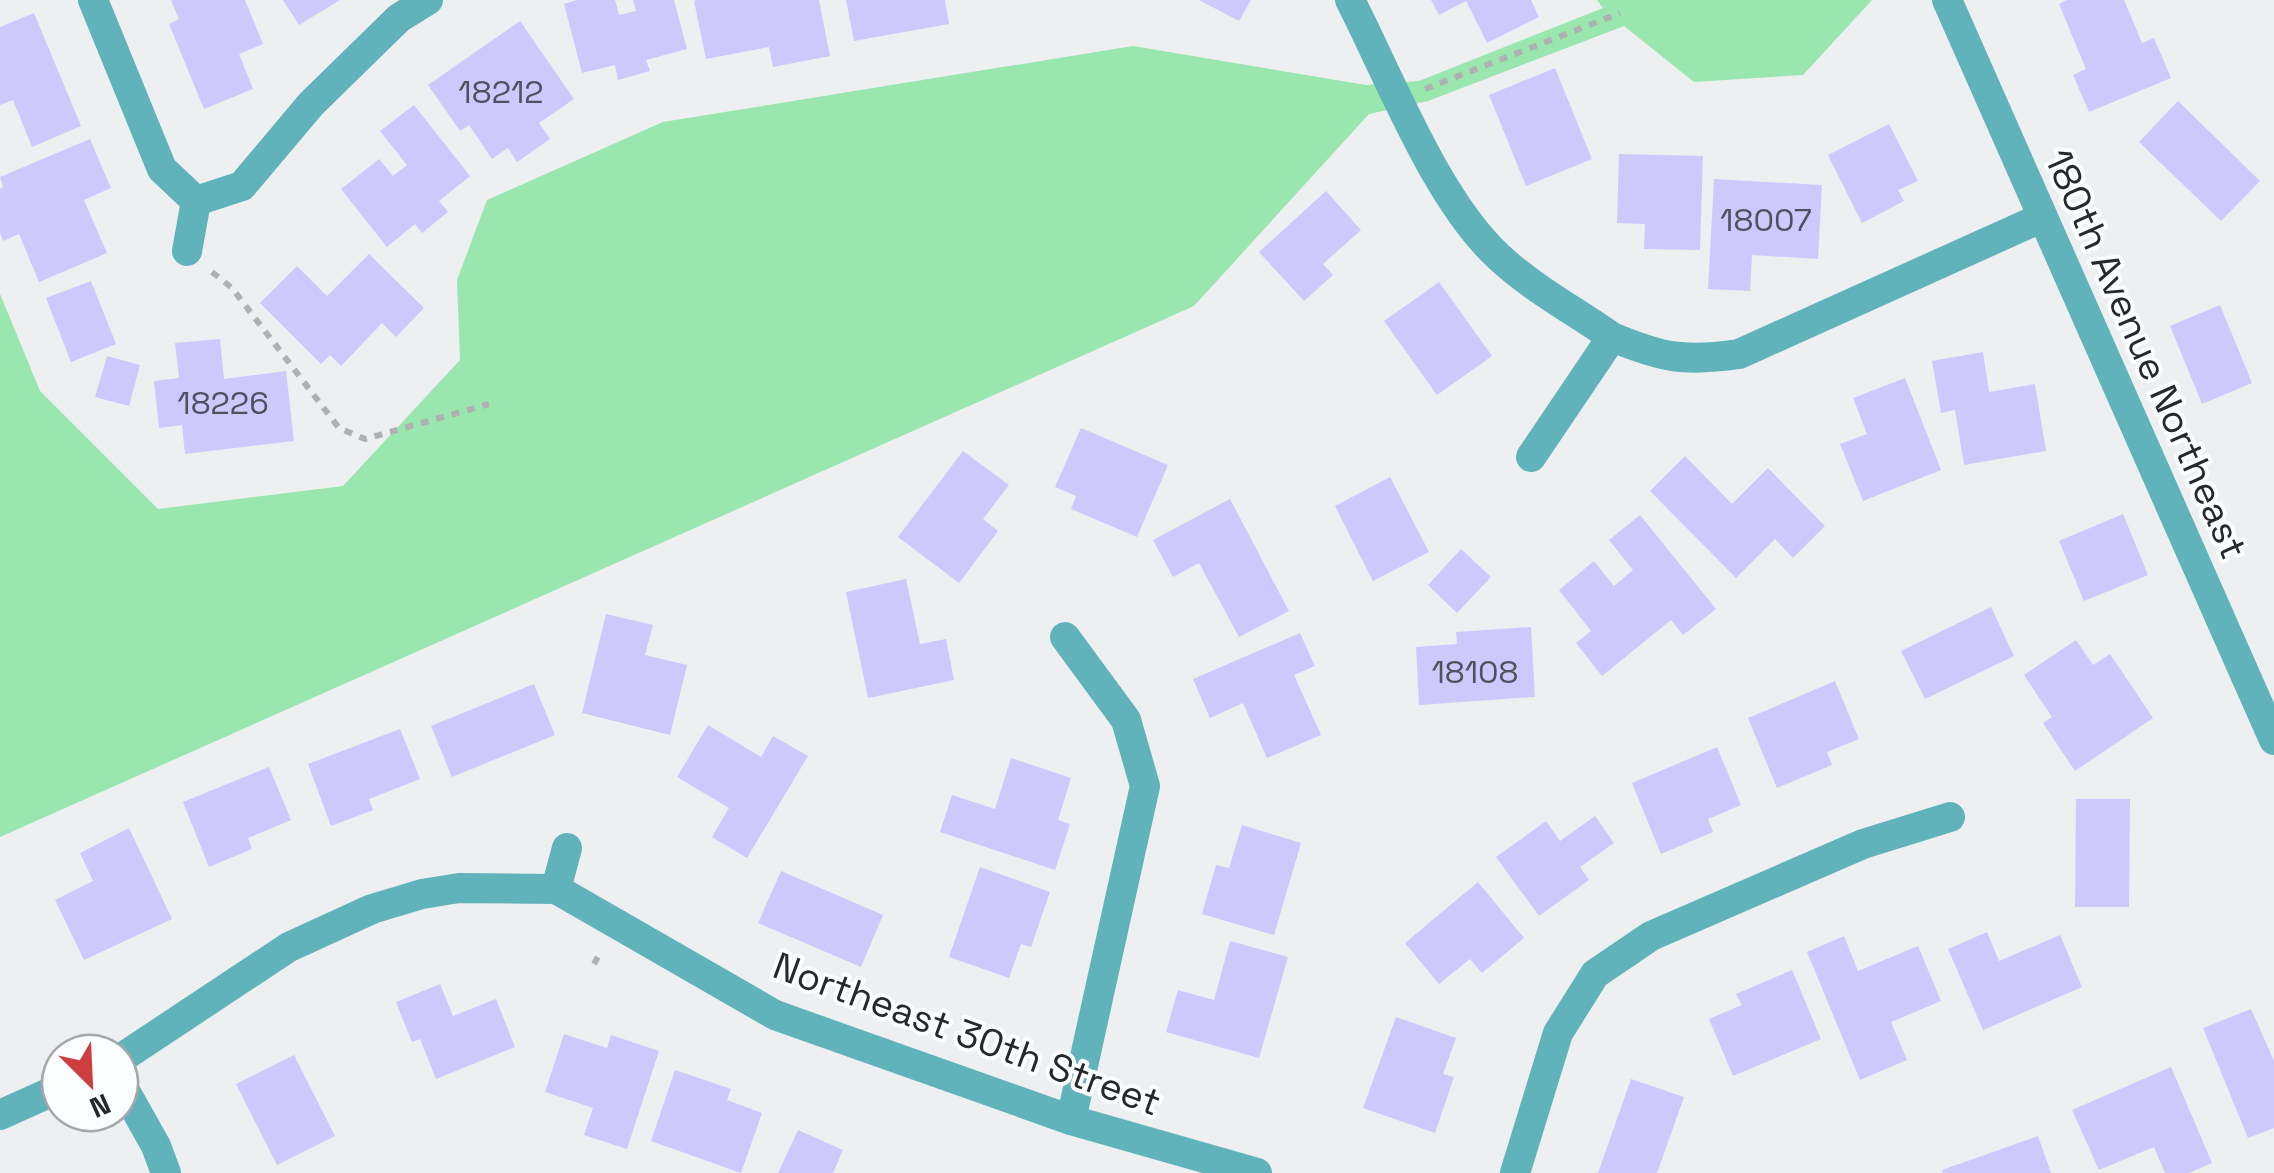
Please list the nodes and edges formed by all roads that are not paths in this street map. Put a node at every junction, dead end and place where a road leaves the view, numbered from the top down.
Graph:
1 (93, 0) edge
2 (428, 0) edge
3 (1350, 0) edge
4 (1947, 0) edge
5 (196, 201) junction
6 (2041, 218) junction
7 (188, 252) road end
8 (1612, 337) junction
9 (1531, 456) dead end
10 (1065, 637) dead end
11 (2274, 740) edge
12 (1950, 817) dead end
13 (567, 848) dead end
14 (556, 890) junction
15 (140, 1046) edge
16 (40, 1097) edge
17 (0, 1115) edge
18 (140, 1118) edge
19 (1072, 1120) junction
20 (166, 1173) edge
21 (1257, 1173) edge
22 (1516, 1173) edge

1 - 5 street
2 - 5 street
3 - 8 street
4 - 6 street, 180th Avenue Northeast
5 - 7 street
6 - 8 street
6 - 11 street, 180th Avenue Northeast
8 - 9 street
10 - 19 street
12 - 22 street
13 - 14 street
14 - 15 street
14 - 19 street, Northeast 30th Street
16 - 17 street
18 - 20 street
19 - 21 street, Northeast 30th Street

